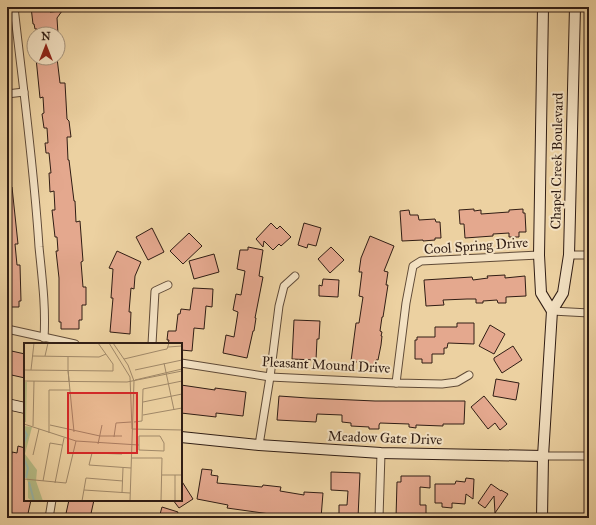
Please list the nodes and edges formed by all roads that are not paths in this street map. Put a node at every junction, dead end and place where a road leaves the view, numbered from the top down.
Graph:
1 (14, 7) edge
2 (543, 7) edge
3 (575, 7) edge
4 (24, 92) junction
5 (7, 94) edge
6 (539, 255) junction
7 (569, 255) junction
8 (589, 255) edge
9 (295, 276) dead end
10 (168, 285) dead end
11 (552, 311) junction
12 (589, 313) edge
13 (7, 329) edge
14 (44, 338) junction
15 (70, 343) edge
16 (152, 343) edge
17 (182, 363) edge
18 (469, 375) dead end
19 (270, 377) junction
20 (396, 382) junction
21 (7, 404) edge
22 (24, 408) edge
23 (182, 437) edge
24 (259, 445) junction
25 (381, 453) junction
26 (543, 456) junction
27 (589, 456) edge
28 (52, 501) edge
29 (48, 518) edge
30 (378, 518) edge
31 (542, 518) edge

1 - 4 street
2 - 6 main road, Chapel Creek Boulevard
3 - 7 main road, Chapel Creek Boulevard
4 - 5 street
4 - 14 street
6 - 11 main road, Chapel Creek Boulevard
6 - 20 street, Cool Spring Drive
7 - 8 street
7 - 11 main road, Chapel Creek Boulevard
9 - 19 street
10 - 16 street
11 - 12 street
11 - 26 main road, Chapel Creek Boulevard
13 - 14 street
14 - 15 street
17 - 19 street, Pleasant Mound Drive
18 - 20 street, Pleasant Mound Drive
19 - 20 street, Pleasant Mound Drive
19 - 24 street
21 - 22 main road
23 - 24 main road, Meadow Gate Drive
24 - 25 main road, Meadow Gate Drive
25 - 26 main road, Meadow Gate Drive
25 - 30 street
26 - 27 street, Meadow Gate Drive
26 - 31 main road, Chapel Creek Boulevard
28 - 29 street

